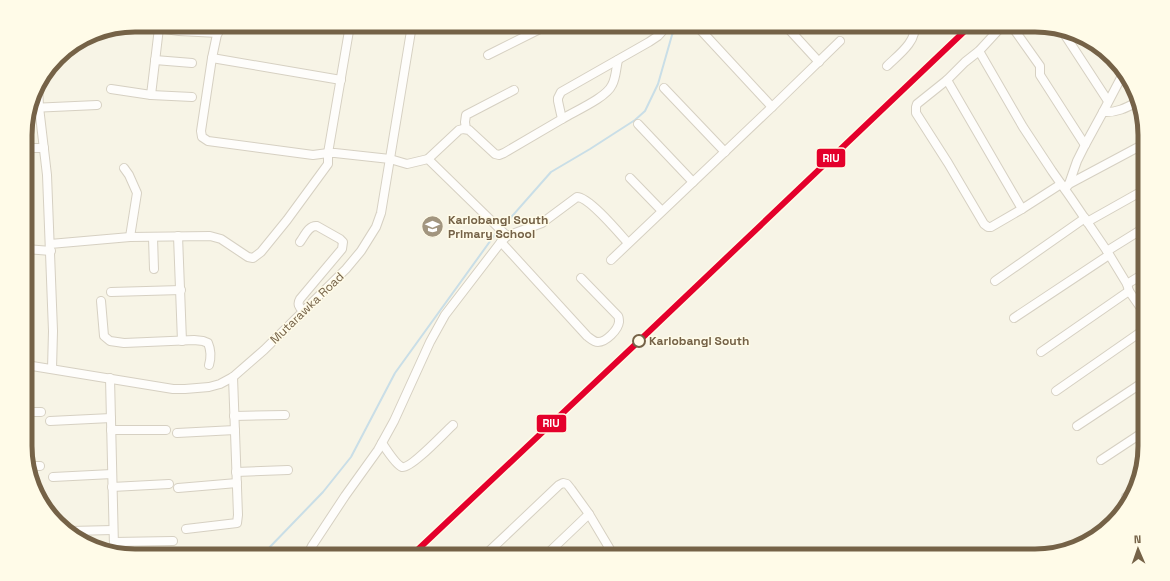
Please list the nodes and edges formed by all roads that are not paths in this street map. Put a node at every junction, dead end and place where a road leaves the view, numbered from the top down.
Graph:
1 (159, 32) edge
2 (217, 32) edge
3 (349, 32) edge
4 (411, 32) edge
5 (534, 32) edge
6 (662, 32) edge
7 (702, 32) edge
8 (791, 32) edge
9 (915, 32) edge
10 (997, 32) edge
11 (1016, 32) edge
12 (1067, 38) edge
13 (840, 41) dead end
14 (979, 51) junction
15 (488, 55) dead end
16 (212, 58) junction
17 (155, 60) junction
18 (618, 60) junction
19 (819, 62) junction
20 (192, 63) dead end
21 (887, 66) dead end
22 (1121, 78) edge
23 (340, 80) junction
24 (947, 80) junction
25 (664, 88) dead end
26 (111, 89) dead end
27 (514, 90) dead end
28 (151, 95) junction
29 (192, 97) dead end
30 (1108, 101) junction
31 (1133, 104) edge
32 (97, 105) dead end
33 (772, 107) junction
34 (36, 108) edge
35 (36, 111) edge
36 (1103, 112) junction
37 (562, 119) junction
38 (638, 124) dead end
39 (466, 129) junction
40 (1085, 145) junction
41 (1138, 147) edge
42 (32, 148) edge
43 (44, 148) junction
44 (725, 152) junction
45 (328, 153) junction
46 (390, 159) junction
47 (428, 159) junction
48 (124, 168) dead end
49 (630, 178) dead end
50 (693, 182) junction
51 (1065, 186) junction
52 (1138, 193) edge
53 (1022, 209) junction
54 (662, 211) junction
55 (1086, 220) junction
56 (1138, 232) edge
57 (178, 236) junction
58 (130, 237) junction
59 (153, 237) junction
60 (504, 239) junction
61 (300, 242) dead end
62 (628, 243) junction
63 (51, 248) junction
64 (32, 249) edge
65 (1108, 253) junction
66 (611, 260) dead end
67 (154, 268) dead end
68 (581, 278) dead end
69 (1138, 279) edge
70 (995, 281) dead end
71 (1128, 288) junction
72 (180, 290) junction
73 (111, 292) dead end
74 (101, 302) dead end
75 (1138, 303) edge
76 (303, 311) junction
77 (1014, 318) dead end
78 (1138, 335) edge
79 (182, 341) junction
80 (1041, 352) dead end
81 (209, 365) dead end
82 (32, 366) edge
83 (52, 369) junction
84 (233, 377) junction
85 (110, 378) junction
86 (1138, 386) edge
87 (1056, 391) dead end
88 (32, 412) edge
89 (41, 412) dead end
90 (285, 415) dead end
91 (234, 416) junction
92 (111, 418) junction
93 (50, 421) dead end
94 (453, 424) dead end
95 (1077, 426) dead end
96 (111, 430) junction
97 (166, 430) dead end
98 (235, 430) junction
99 (177, 433) dead end
100 (1138, 436) edge
101 (382, 443) junction
102 (1102, 460) dead end
103 (35, 466) edge
104 (40, 466) dead end
105 (288, 470) dead end
106 (236, 472) junction
107 (112, 474) junction
108 (53, 477) dead end
109 (237, 483) junction
110 (169, 484) dead end
111 (112, 487) junction
112 (178, 488) dead end
113 (588, 514) junction
114 (186, 529) dead end
115 (114, 530) junction
116 (77, 531) edge
117 (173, 541) dead end
118 (310, 549) edge
119 (491, 549) edge
120 (552, 549) edge
121 (608, 549) edge

1 - 17 street
2 - 16 street
3 - 23 street
4 - 46 street, Mutarawka Road
5 - 15 street
6 - 18 street
7 - 33 street
8 - 19 street
9 - 21 street
10 - 14 street
11 - 40 street
12 - 30 street
13 - 19 street
14 - 24 street
14 - 51 street
16 - 23 street
16 - 45 street
17 - 20 street
17 - 28 street
18 - 37 street
18 - 37 street
19 - 33 street
22 - 30 street
23 - 45 street
24 - 53 street
24 - 53 street
25 - 44 street
26 - 28 street
27 - 39 street
28 - 29 street
30 - 36 street
31 - 36 street
32 - 34 street
33 - 44 street
35 - 43 street
36 - 40 street
37 - 39 street
38 - 50 street
39 - 47 street
40 - 51 street
41 - 51 street
42 - 43 street
43 - 63 street
44 - 50 street
45 - 46 street
45 - 57 street
46 - 47 street
46 - 76 street, Mutarawka Road
47 - 60 street
48 - 58 street
49 - 54 street
50 - 54 street
51 - 53 street
51 - 55 street
52 - 55 street
54 - 62 street
55 - 65 street
55 - 70 street
56 - 65 street
57 - 59 street
57 - 72 street
58 - 59 street
58 - 63 street
59 - 67 street
60 - 62 street
60 - 68 street
60 - 101 street
61 - 76 street
62 - 66 street
63 - 64 street
63 - 83 street
65 - 71 street
65 - 77 street
69 - 71 street
71 - 75 street
71 - 80 street
72 - 73 street
72 - 79 street
74 - 79 street
76 - 84 street, Mutarawka Road
78 - 87 street
79 - 81 street
82 - 83 street, Mutarawka Road
83 - 85 street, Mutarawka Road
84 - 85 street, Mutarawka Road
84 - 91 street
85 - 92 street
86 - 95 street
88 - 89 street
90 - 91 street
91 - 98 street
92 - 93 street
92 - 96 street
94 - 101 street
96 - 97 street
96 - 107 street
98 - 99 street
98 - 106 street
100 - 102 street
101 - 118 street
103 - 104 street
105 - 106 street
106 - 109 street
107 - 108 street
107 - 111 street
109 - 112 street
109 - 114 street
110 - 111 street
111 - 115 street
113 - 119 street
113 - 120 street
113 - 121 street
115 - 116 street
115 - 117 street

